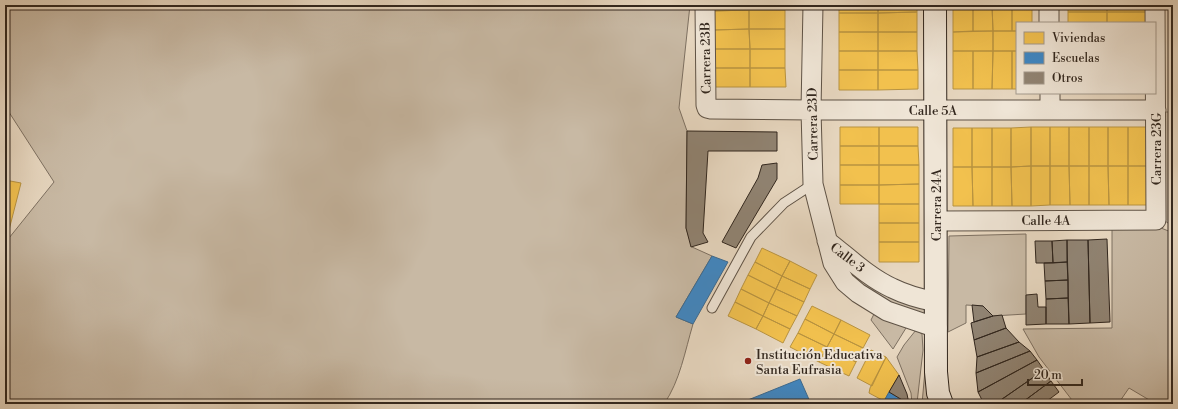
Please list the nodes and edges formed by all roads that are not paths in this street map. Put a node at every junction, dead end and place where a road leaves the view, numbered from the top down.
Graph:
1 (705, 5) edge
2 (813, 5) edge
3 (935, 5) edge
4 (1049, 5) edge
5 (1155, 5) edge
6 (1049, 22) edge
7 (1155, 22) edge
8 (1156, 94) edge
9 (1050, 102) edge
10 (710, 109) joint
11 (811, 110) junction
12 (936, 110) junction
13 (1156, 110) junction
14 (813, 184) junction
15 (1156, 220) joint
16 (936, 221) junction
17 (827, 241) junction
18 (936, 302) junction
19 (712, 308) dead end
20 (937, 328) junction
21 (942, 404) edge

1 - 10 street, Carrera 23B
2 - 11 street, Carrera 23D
3 - 12 street, Carrera 24A
4 - 6 street
5 - 7 street, Carrera 23G
8 - 13 street, Carrera 23G
9 - 12 street, Calle 5A
9 - 13 street, Calle 5A
10 - 11 street, Calle 5A
11 - 12 street, Calle 5A
11 - 14 street, Carrera 23D
12 - 16 street, Carrera 24A
13 - 15 street, Carrera 23G
14 - 17 street, Carrera 23D
14 - 19 lane
15 - 16 street, Calle 4A
16 - 18 street, Carrera 24A
17 - 18 street, Calle 3
17 - 20 street, Calle 3
18 - 20 street, Carrera 24A
20 - 21 street, Carrera 24A

